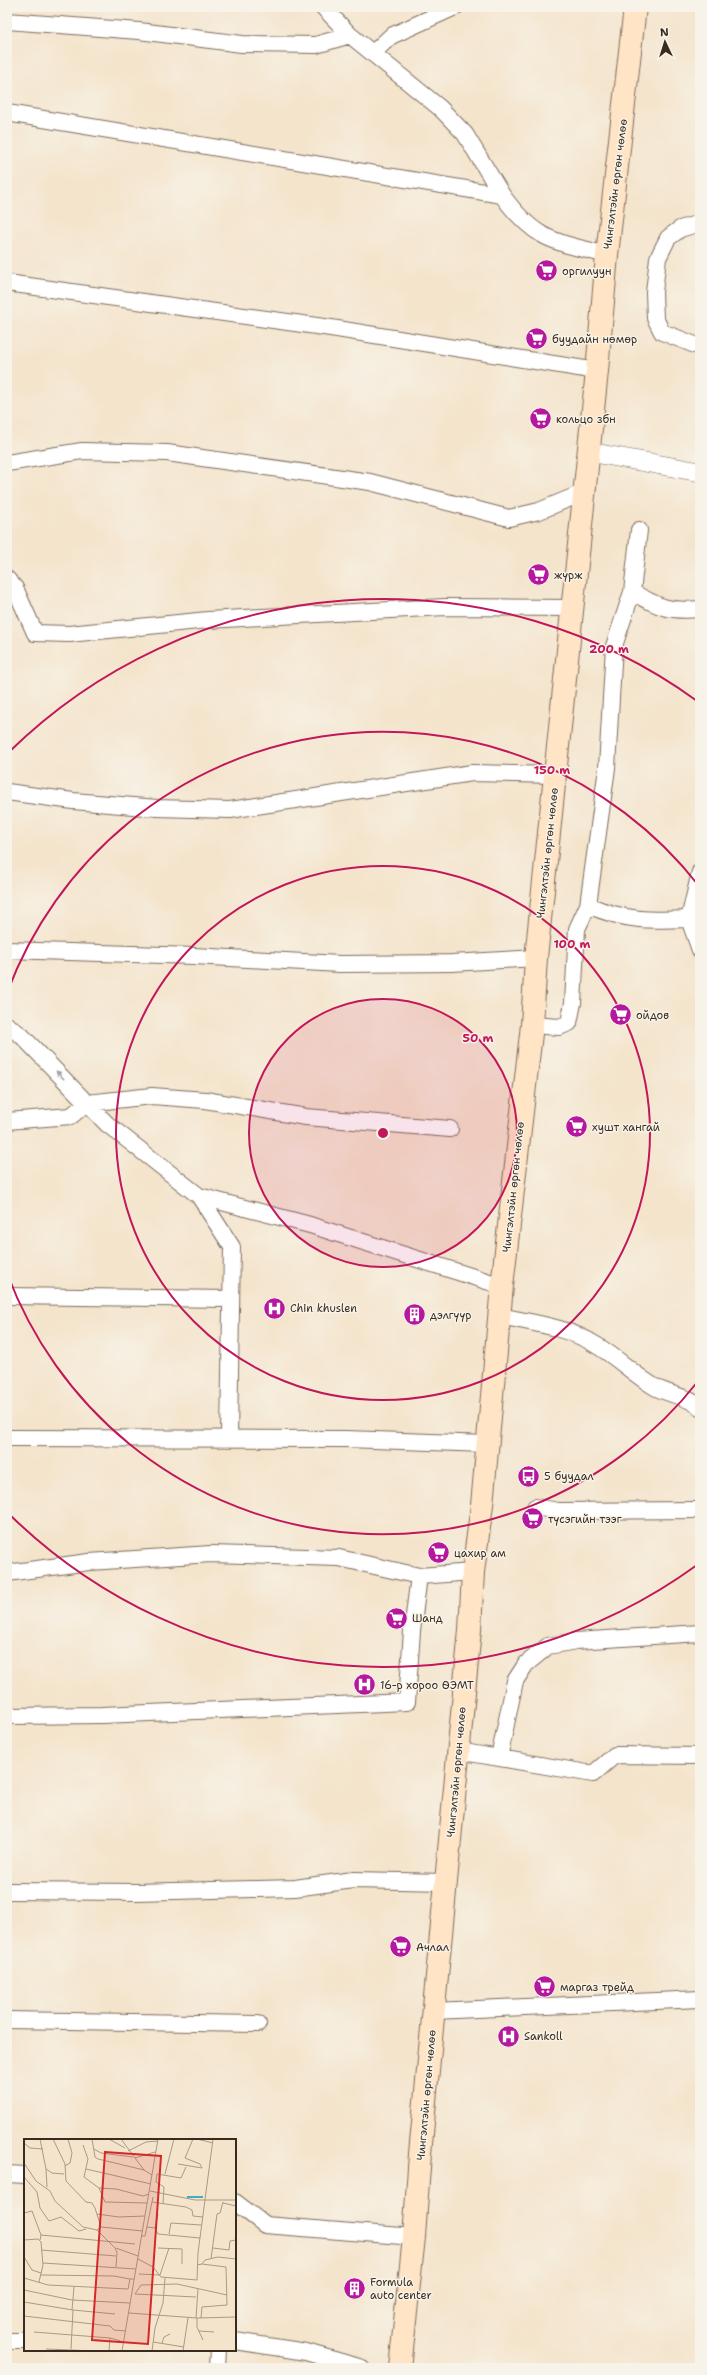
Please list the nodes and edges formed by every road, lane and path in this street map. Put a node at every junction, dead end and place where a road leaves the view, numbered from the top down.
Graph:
1 (323, 7) edge
2 (455, 7) edge
3 (635, 7) edge
4 (7, 21) edge
5 (350, 35) junction
6 (373, 53) junction
7 (7, 113) edge
8 (502, 195) junction
9 (700, 223) edge
10 (607, 255) junction
11 (7, 283) edge
12 (700, 347) edge
13 (597, 370) junction
14 (589, 452) junction
15 (7, 463) edge
16 (700, 472) edge
17 (585, 492) junction
18 (639, 530) dead end
19 (7, 579) edge
20 (632, 592) junction
21 (573, 608) junction
22 (700, 609) edge
23 (555, 775) junction
24 (7, 792) edge
25 (700, 872) edge
26 (588, 905) junction
27 (689, 919) junction
28 (7, 950) edge
29 (700, 950) edge
30 (536, 958) junction
31 (7, 1025) edge
32 (532, 1025) junction
33 (88, 1103) junction
34 (7, 1121) edge
35 (450, 1129) dead end
36 (199, 1196) junction
37 (502, 1286) junction
38 (7, 1296) edge
39 (230, 1299) junction
40 (500, 1316) junction
41 (700, 1407) edge
42 (7, 1438) edge
43 (229, 1438) junction
44 (487, 1444) junction
45 (535, 1506) dead end
46 (700, 1510) edge
47 (473, 1572) junction
48 (7, 1573) edge
49 (419, 1576) junction
50 (700, 1633) edge
51 (7, 1716) edge
52 (458, 1752) junction
53 (700, 1756) edge
54 (499, 1758) junction
55 (446, 1882) junction
56 (7, 1891) edge
57 (700, 2000) edge
58 (434, 2011) junction
59 (7, 2020) edge
60 (258, 2024) dead end
61 (7, 2174) edge
62 (24, 2175) edge
63 (236, 2203) edge
64 (414, 2237) junction
65 (7, 2341) edge
66 (24, 2341) edge
67 (236, 2341) edge
68 (218, 2351) edge
69 (217, 2368) edge
70 (359, 2368) edge
71 (400, 2368) edge

1 - 5 street
2 - 6 street
3 - 10 main road, Чингэлтэйн өргөн чөлөө
4 - 5 street
5 - 6 street
6 - 8 street
7 - 8 street
8 - 10 street
9 - 12 street
10 - 13 main road, Чингэлтэйн өргөн чөлөө
11 - 13 street
13 - 14 main road, Чингэлтэйн өргөн чөлөө
14 - 16 street
14 - 17 main road, Чингэлтэйн өргөн чөлөө
15 - 17 street
17 - 21 main road, Чингэлтэйн өргөн чөлөө
18 - 20 street
19 - 21 street
20 - 22 street
20 - 26 street
21 - 23 main road, Чингэлтэйн өргөн чөлөө
23 - 24 street
23 - 30 main road, Чингэлтэйн өргөн чөлөө
25 - 27 street
26 - 27 street
26 - 32 street
27 - 29 street
28 - 30 street
30 - 32 main road, Чингэлтэйн өргөн чөлөө
33 -> 31 street
32 - 37 main road, Чингэлтэйн өргөн чөлөө
33 - 34 street
33 - 35 street
33 - 36 street
36 - 37 street
36 - 39 street
37 - 40 main road, Чингэлтэйн өргөн чөлөө
38 - 39 street
39 - 43 street
40 - 41 street
40 - 44 main road, Чингэлтэйн өргөн чөлөө
42 - 43 street
43 - 44 street
44 - 47 main road, Чингэлтэйн өргөн чөлөө
45 - 46 street
47 - 49 street
47 - 52 main road, Чингэлтэйн өргөн чөлөө
48 - 49 street
49 - 51 street
50 - 54 street
52 - 54 street
52 - 55 main road, Чингэлтэйн өргөн чөлөө
53 - 54 street
55 - 56 street
55 - 58 main road, Чингэлтэйн өргөн чөлөө
57 - 58 street
58 - 64 main road, Чингэлтэйн өргөн чөлөө
59 - 60 street
61 - 62 street
63 - 64 street
64 - 71 main road, Чингэлтэйн өргөн чөлөө
65 - 66 street
67 - 70 street
68 - 69 street

